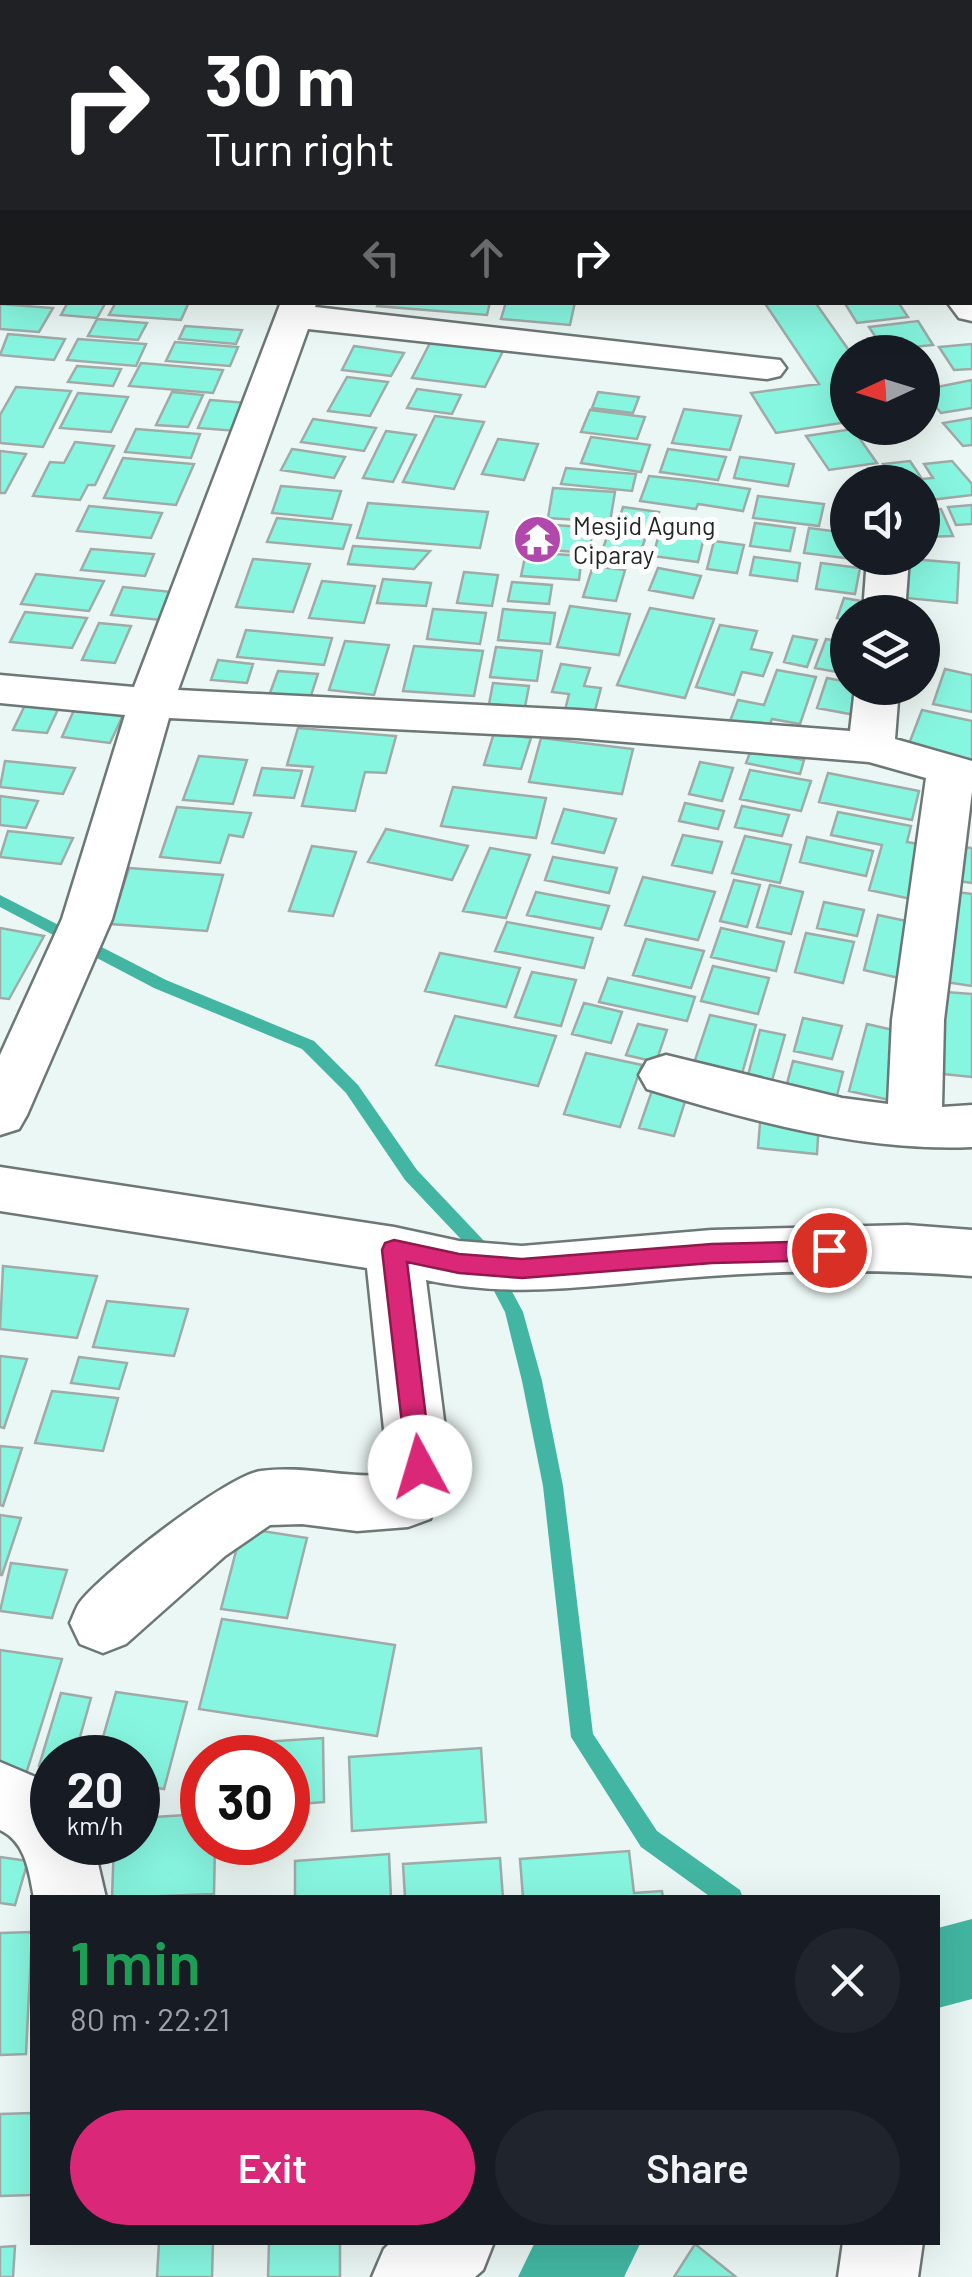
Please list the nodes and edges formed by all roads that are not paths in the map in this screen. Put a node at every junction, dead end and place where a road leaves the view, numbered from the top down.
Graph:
1 (296, 309) edge
2 (766, 368) dead end
3 (0, 689) edge
4 (151, 703) junction
5 (875, 705) edge
6 (871, 747) junction
7 (962, 773) edge
8 (666, 1075) dead end
9 (0, 1115) edge
10 (972, 1126) edge
11 (914, 1129) junction
12 (0, 1189) edge
13 (394, 1250) junction
14 (972, 1253) edge
15 (103, 1623) dead end
16 (0, 1795) edge
17 (30, 1809) edge
18 (63, 1865) edge
19 (69, 1895) edge
20 (450, 2245) edge
21 (883, 2245) edge
22 (412, 2277) edge
23 (878, 2277) edge

1 - 2 street
1 - 4 street
3 - 4 street
4 - 6 street
4 - 9 street
5 - 6 street
6 - 7 street
7 - 11 street
8 - 11 street
10 - 11 street
12 - 13 street
13 - 14 street
13 - 15 street
16 - 17 street
18 - 19 street
20 - 22 street
21 - 23 street

